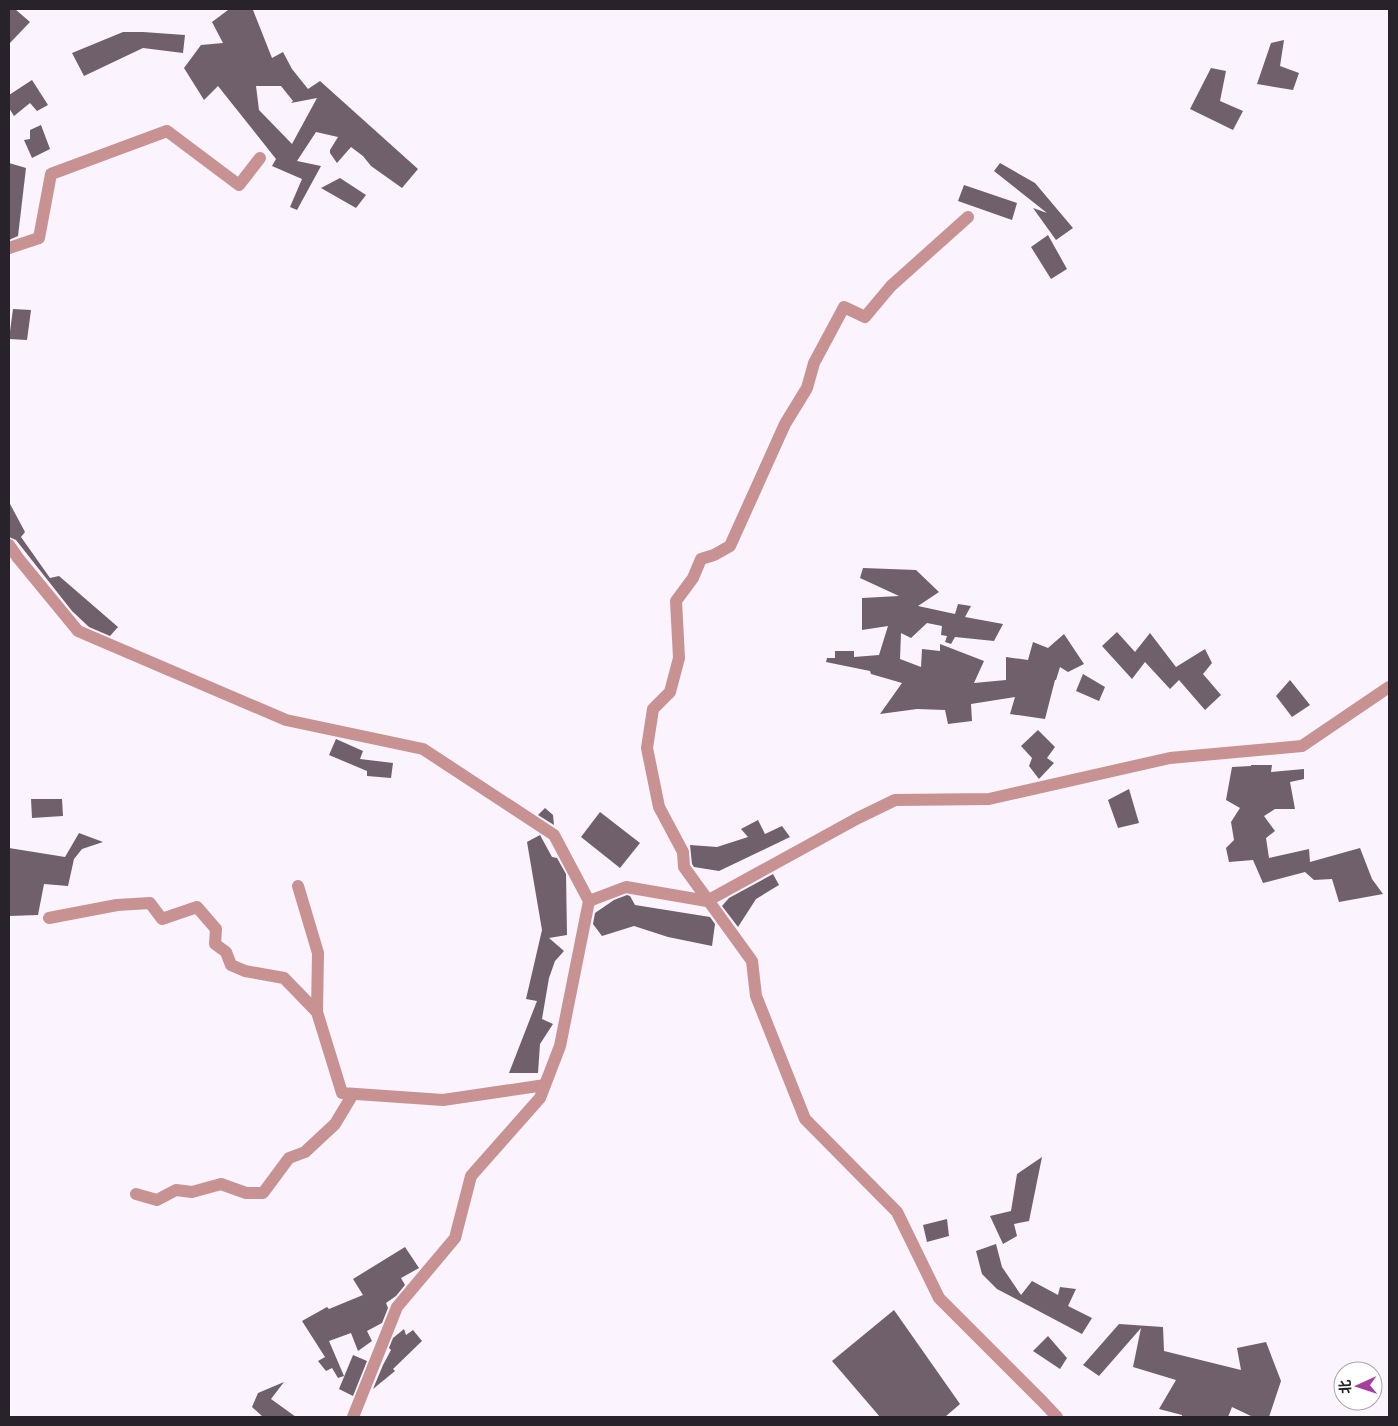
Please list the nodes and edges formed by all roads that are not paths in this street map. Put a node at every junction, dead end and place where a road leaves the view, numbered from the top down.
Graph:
1 (260, 158) dead end
2 (968, 217) dead end
3 (9, 248) edge
4 (9, 545) edge
5 (1389, 687) edge
6 (298, 886) dead end
7 (589, 901) junction
8 (707, 901) junction
9 (50, 918) dead end
10 (316, 1012) junction
11 (545, 1085) junction
12 (353, 1094) junction
13 (136, 1194) dead end
14 (352, 1417) edge
15 (1057, 1417) edge

1 - 3 street
2 - 8 street
4 - 7 street
5 - 8 street
6 - 10 street
7 - 8 street
7 - 11 street
8 - 15 street
9 - 10 street
10 - 12 street
11 - 12 street
11 - 14 street
12 - 13 street

